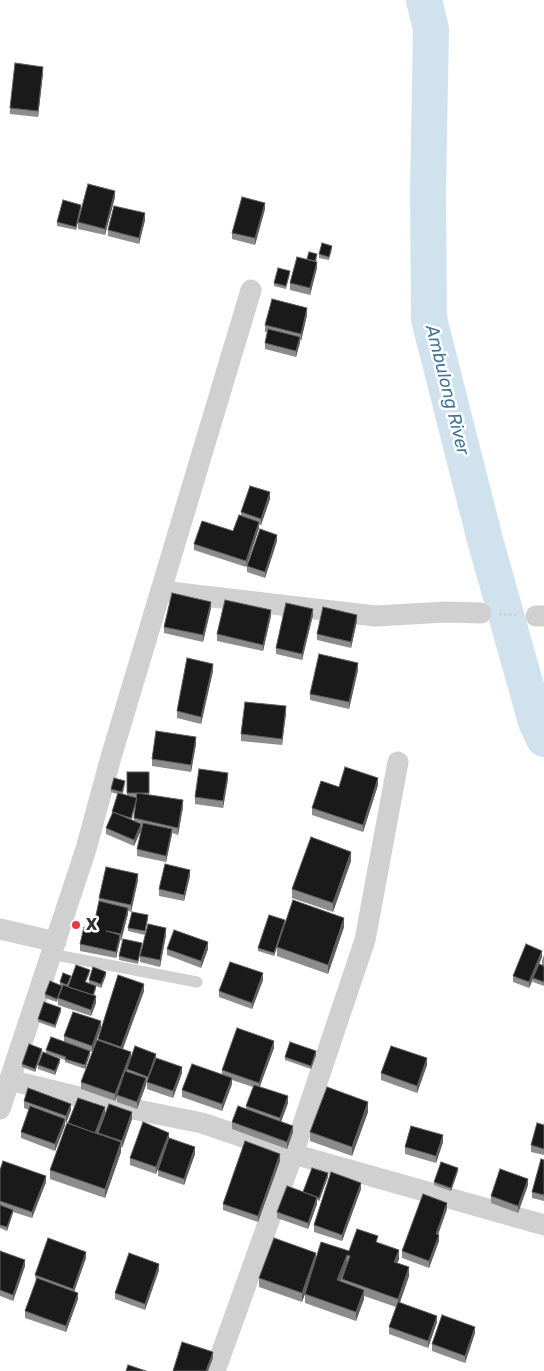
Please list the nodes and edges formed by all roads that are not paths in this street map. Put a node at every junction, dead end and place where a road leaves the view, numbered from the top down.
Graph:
1 (251, 290) dead end
2 (161, 591) junction
3 (481, 613) road end
4 (398, 762) dead end
5 (0, 929) edge
6 (54, 948) junction
7 (197, 982) dead end
8 (9, 1080) junction
9 (0, 1109) edge
10 (293, 1154) junction
11 (544, 1225) edge
12 (215, 1371) edge

1 - 2 street
2 - 3 street
2 - 6 street
4 - 10 street
5 - 6 street
6 - 7 lane
6 - 8 street
8 - 9 street
8 - 10 street
10 - 11 street
10 - 12 street

